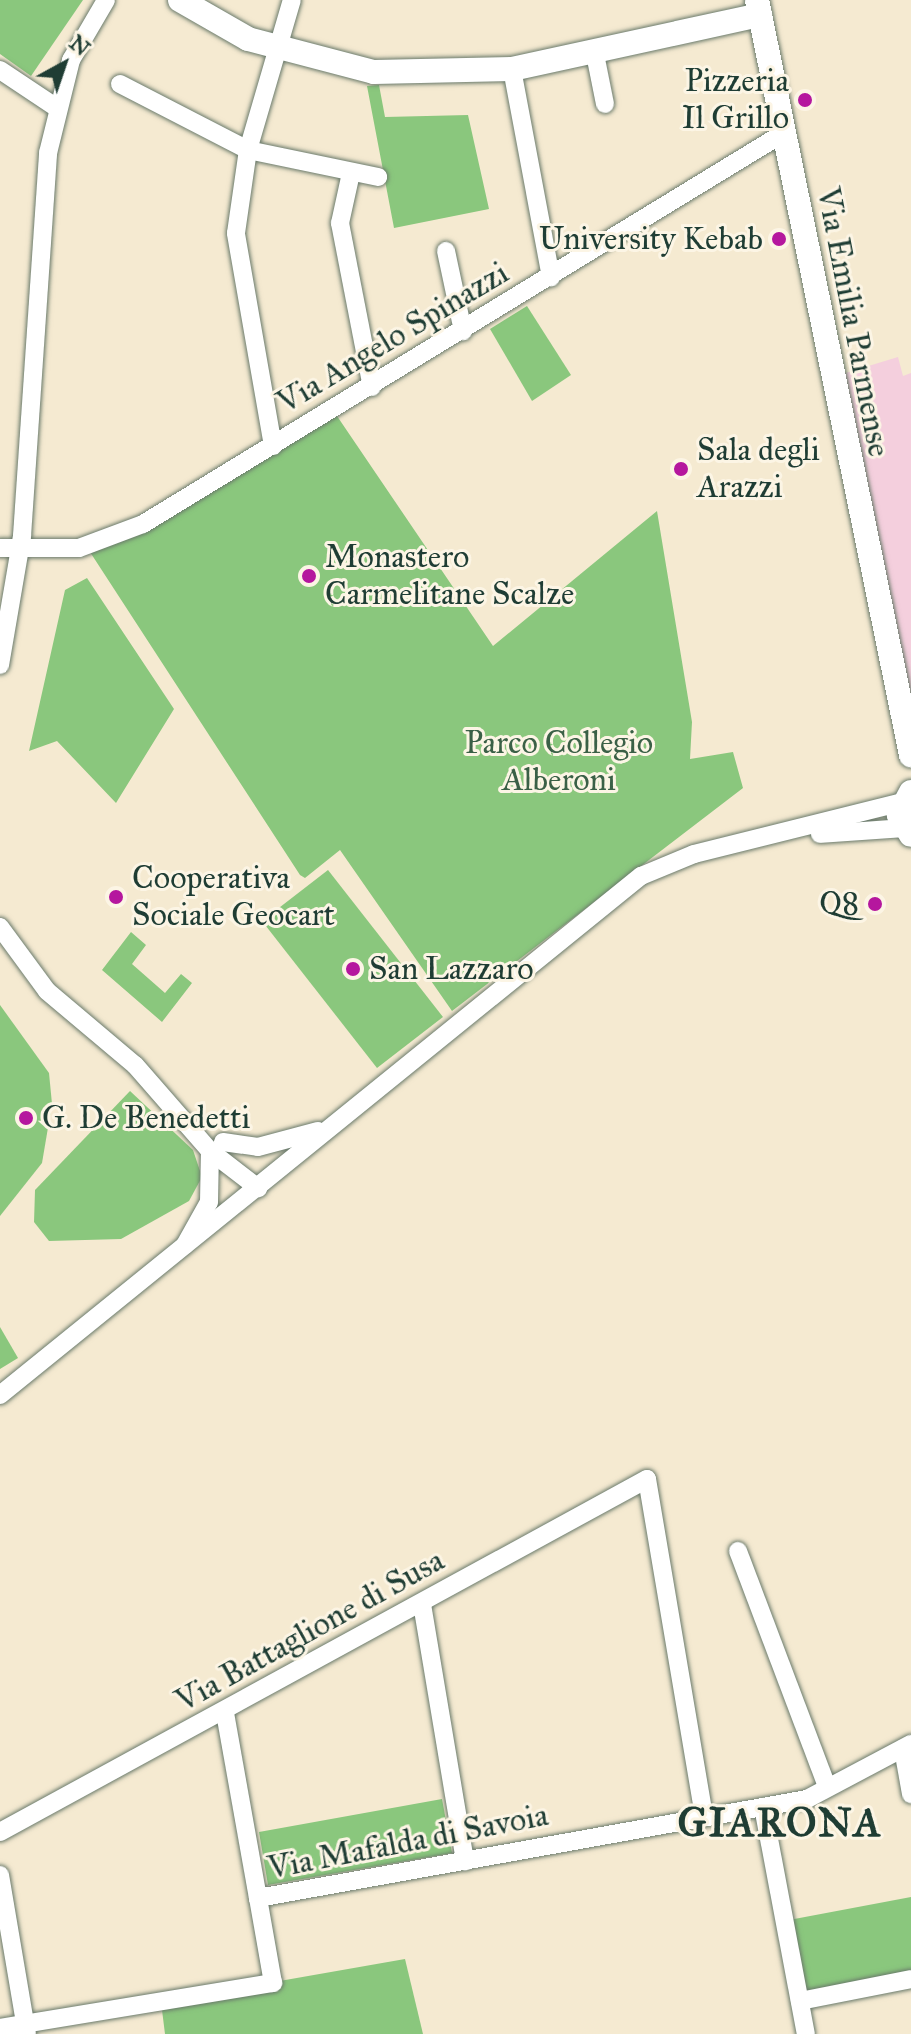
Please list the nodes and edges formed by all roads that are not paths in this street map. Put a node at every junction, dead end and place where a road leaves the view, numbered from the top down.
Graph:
1 (106, 0) edge
2 (180, 0) edge
3 (292, 0) edge
4 (759, 7) edge
5 (594, 49) junction
6 (279, 50) junction
7 (512, 69) junction
8 (0, 70) edge
9 (120, 84) dead end
10 (605, 104) dead end
11 (57, 108) junction
12 (782, 134) junction
13 (248, 150) junction
14 (351, 173) junction
15 (378, 177) dead end
16 (446, 251) dead end
17 (551, 277) junction
18 (463, 331) junction
19 (372, 387) junction
20 (273, 446) junction
21 (0, 548) edge
22 (19, 550) junction
23 (0, 665) edge
24 (910, 753) edge
25 (907, 796) edge
26 (810, 830) junction
27 (907, 831) edge
28 (0, 927) edge
29 (329, 1127) junction
30 (216, 1146) junction
31 (258, 1188) junction
32 (180, 1254) junction
33 (0, 1395) edge
34 (738, 1551) dead end
35 (422, 1604) junction
36 (225, 1713) junction
37 (907, 1746) edge
38 (827, 1787) junction
39 (911, 1794) edge
40 (763, 1807) junction
41 (704, 1817) junction
42 (0, 1832) edge
43 (465, 1861) junction
44 (0, 1875) edge
45 (258, 1898) junction
46 (911, 1979) edge
47 (800, 2001) junction
48 (0, 2028) edge
49 (26, 2029) edge
50 (806, 2034) edge

1 - 11 street
2 - 6 main road
3 - 6 street
4 - 5 main road
4 - 12 main road, Via Emilia Parmense
5 - 7 main road
5 - 10 street
6 - 7 main road
6 - 13 street
7 - 17 street
8 - 11 street
9 - 13 street
11 - 22 street
12 - 17 street, Via Angelo Spinazzi
12 - 24 main road, Via Emilia Parmense
13 - 14 street
13 - 20 street
14 - 15 street
14 - 19 street
16 - 18 street
17 - 18 street, Via Angelo Spinazzi
18 - 19 street, Via Angelo Spinazzi
19 - 20 street, Via Angelo Spinazzi
20 - 22 street, Via Angelo Spinazzi
21 - 22 street, Via Angelo Spinazzi
22 - 23 street
24 - 25 main road, Via Emilia Parmense
25 - 26 street
25 - 27 main road, Via Emilia Parmense
26 - 27 street
26 - 29 street
28 - 30 street
29 - 30 street
29 - 31 street
30 - 31 street
30 - 32 street
31 - 32 street
32 - 33 street
34 - 38 street
35 - 36 street, Via Battaglione di Susa
35 - 41 street, Via Battaglione di Susa
35 - 43 street
36 - 42 street, Via Battaglione di Susa
36 - 45 street
37 - 38 street, Via Mafalda di Savoia
37 - 39 street
38 - 40 street, Via Mafalda di Savoia
40 - 41 street, Via Mafalda di Savoia
40 - 47 street
41 - 43 street, Via Mafalda di Savoia
43 - 45 street, Via Mafalda di Savoia
44 - 49 street
45 - 49 street, Via Mafalda di Savoia
46 - 47 street
47 - 50 street
48 - 49 street, Via Mafalda di Savoia

